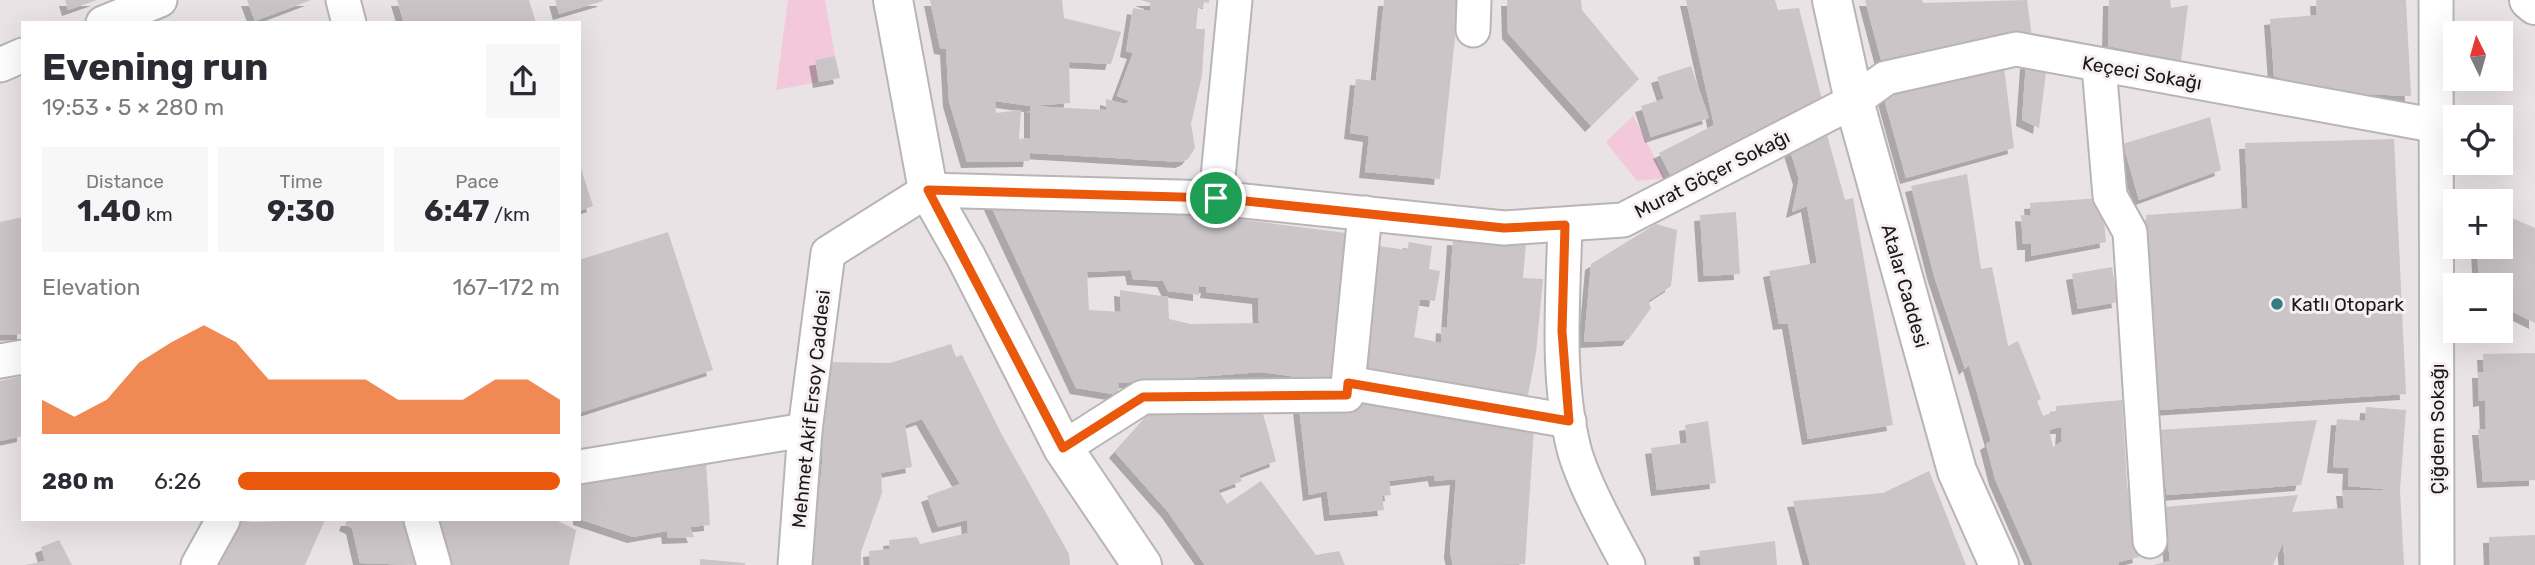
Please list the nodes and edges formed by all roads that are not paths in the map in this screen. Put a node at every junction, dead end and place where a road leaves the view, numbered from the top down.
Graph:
1 (157, 0) edge
2 (343, 0) edge
3 (893, 0) edge
4 (1236, 0) edge
5 (1832, 0) edge
6 (2436, 0) edge
7 (2529, 0) edge
8 (2535, 5) edge
9 (108, 21) edge
10 (348, 21) edge
11 (21, 56) edge
12 (0, 65) edge
13 (2099, 66) junction
14 (1854, 101) junction
15 (2438, 126) junction
16 (928, 190) junction
17 (1216, 198) junction
18 (1365, 213) junction
19 (1565, 225) junction
20 (21, 356) edge
21 (0, 361) edge
22 (1348, 383) junction
23 (1569, 421) junction
24 (805, 430) junction
25 (1063, 448) junction
26 (581, 467) edge
27 (222, 521) edge
28 (421, 521) edge
29 (2150, 541) dead end
30 (198, 565) edge
31 (434, 565) edge
32 (795, 565) edge
33 (1142, 565) edge
34 (1628, 565) edge
35 (1999, 565) edge
36 (2437, 565) edge

1 - 9 street
2 - 10 street
3 - 16 main road
4 - 17 street
5 - 14 main road, Atalar Caddesi
6 - 15 street, Çiğdem Sokağı
7 - 8 main road
11 - 12 street
13 - 14 street, Keçeci Sokağı
13 - 15 street, Keçeci Sokağı
13 - 29 street
14 - 19 street, Murat Göçer Sokağı
14 - 35 main road, Atalar Caddesi
15 - 36 street, Çiğdem Sokağı
16 - 17 street, Murat Göçer Sokağı
16 - 24 street, Mehmet Akif Ersoy Caddesi
16 - 25 main road
17 - 18 street, Murat Göçer Sokağı
18 - 19 street, Murat Göçer Sokağı
18 - 22 street
19 - 23 street
20 - 21 street
22 - 23 street
22 - 25 street
23 - 34 street
24 - 26 street
24 - 32 street, Mehmet Akif Ersoy Caddesi
25 - 33 main road
27 - 30 street
28 - 31 street

